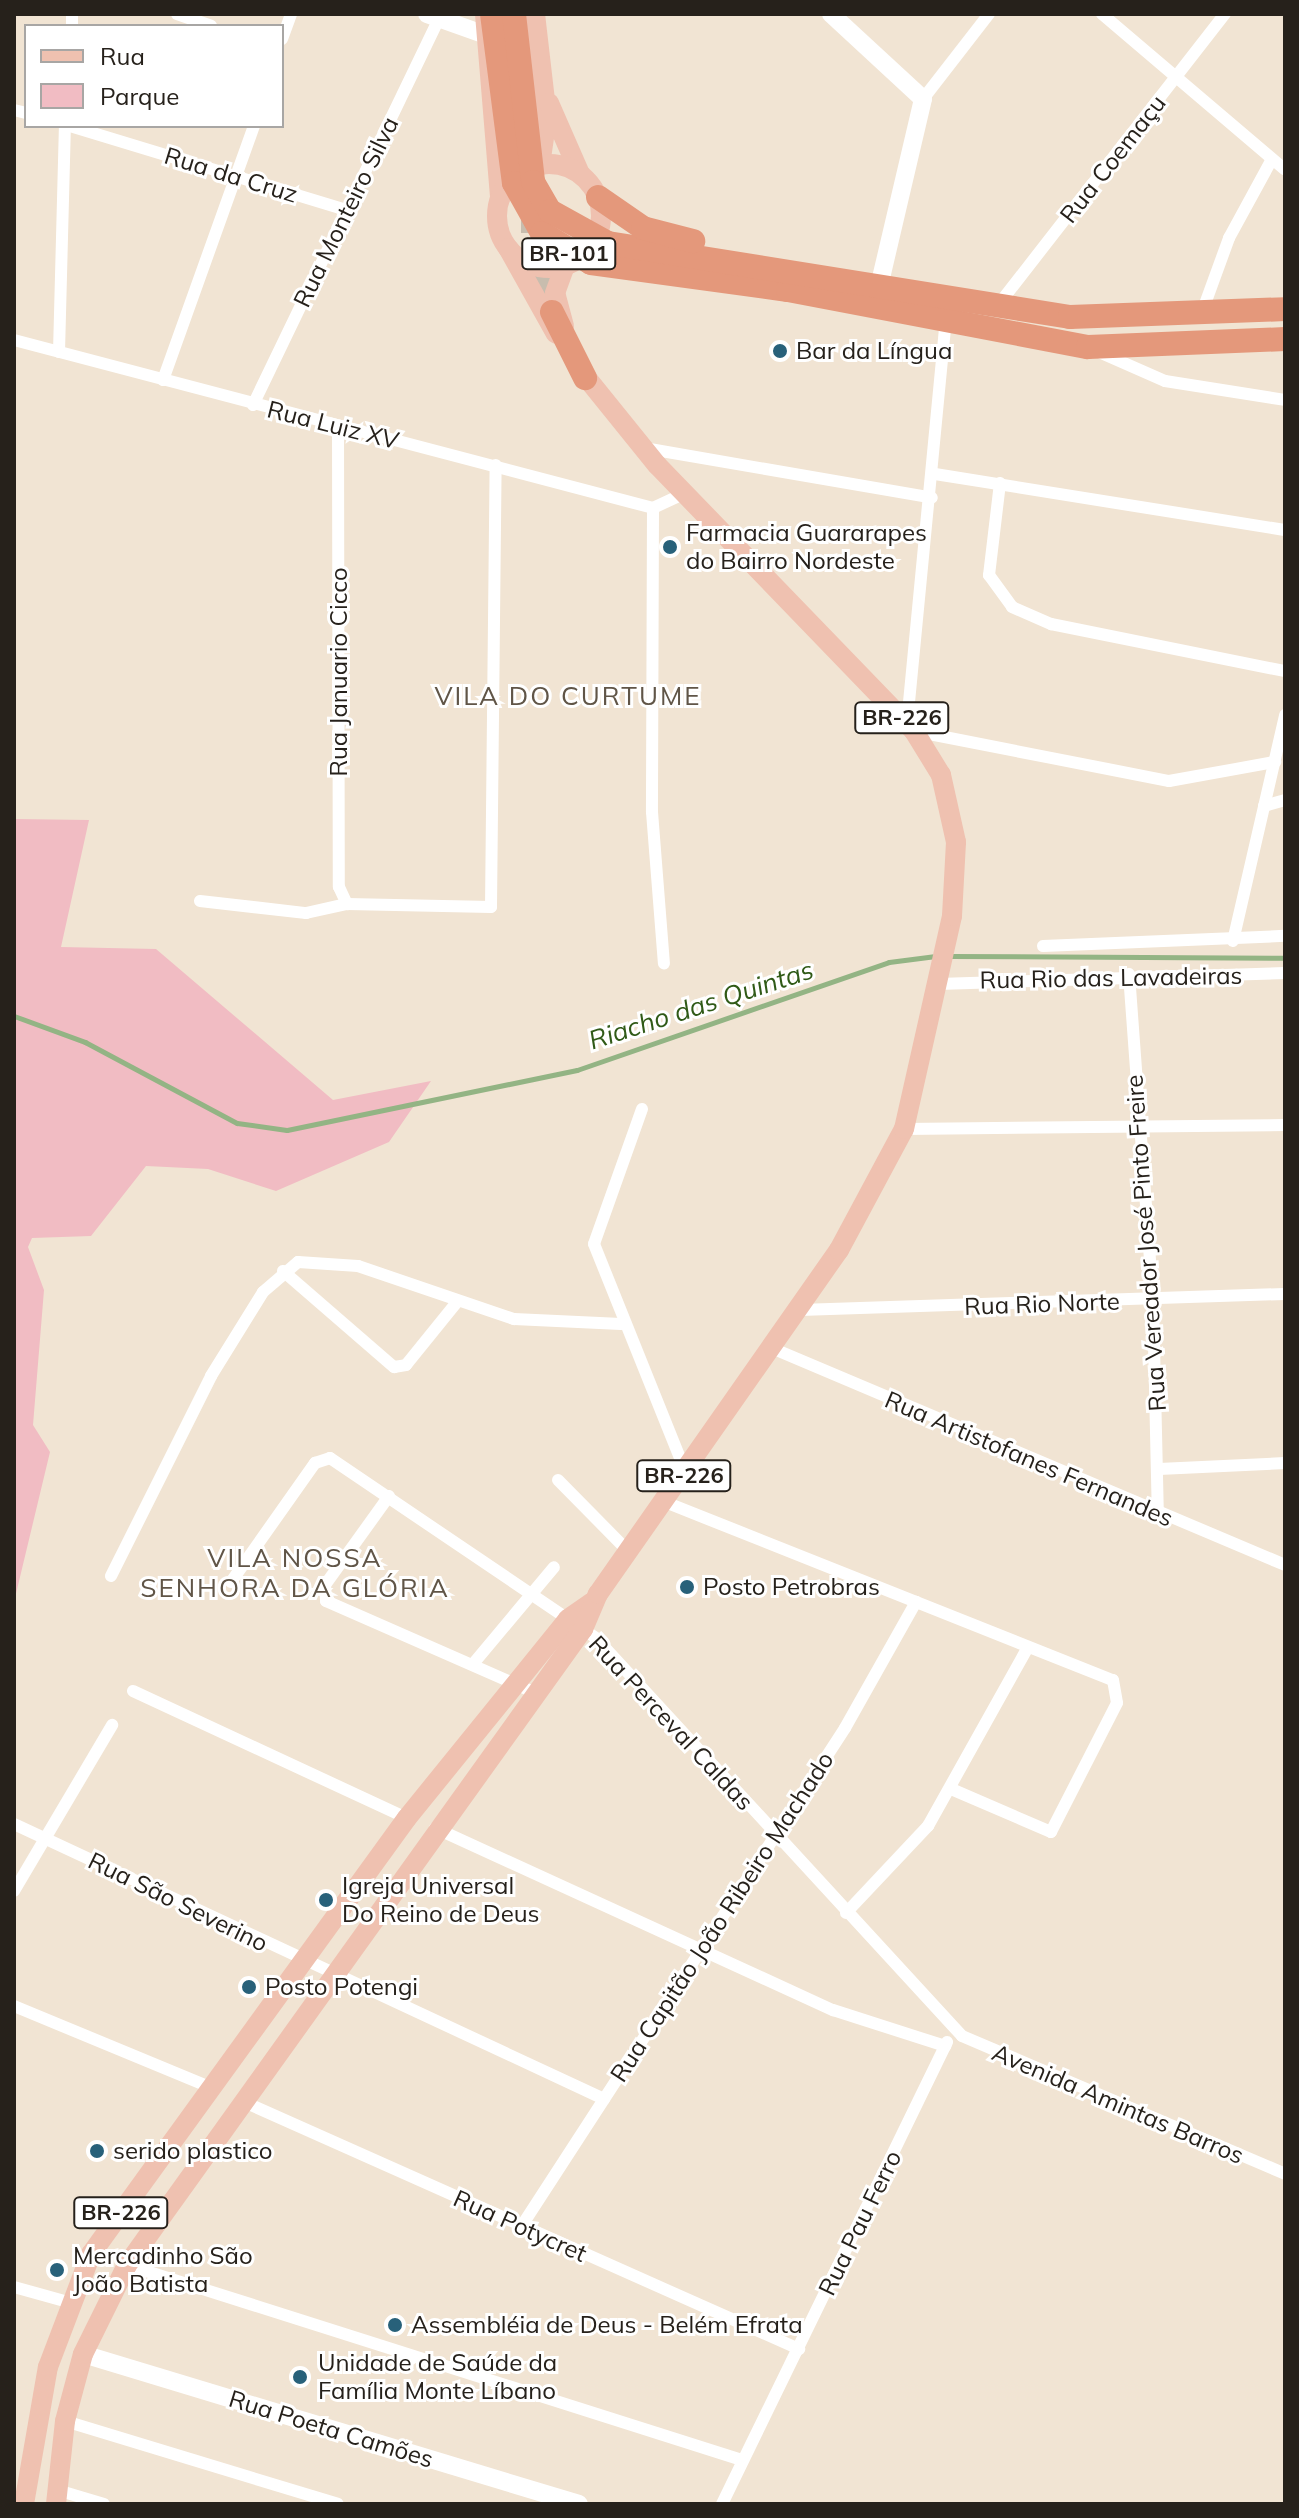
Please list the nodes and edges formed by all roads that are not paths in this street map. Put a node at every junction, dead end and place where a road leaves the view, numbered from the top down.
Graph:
1 (177, 14) edge
2 (291, 14) edge
3 (514, 14) edge
4 (535, 14) edge
5 (831, 14) edge
6 (989, 14) edge
7 (1102, 14) edge
8 (1225, 14) edge
9 (433, 17) edge
10 (205, 24) edge
11 (284, 33) edge
12 (494, 33) edge
13 (1177, 77) junction
14 (544, 92) junction
15 (923, 99) junction
16 (68, 128) edge
17 (75, 128) edge
18 (253, 128) edge
19 (1272, 159) junction
20 (540, 165) junction
21 (1285, 170) edge
22 (580, 174) junction
23 (238, 177) junction
24 (598, 197) junction
25 (500, 198) junction
26 (346, 210) junction
27 (508, 248) junction
28 (568, 264) junction
29 (781, 280) junction
30 (854, 281) junction
31 (879, 286) junction
32 (999, 304) junction
33 (1285, 309) edge
34 (552, 312) tunnel mouth
35 (906, 314) junction
36 (1201, 315) junction
37 (946, 321) junction
38 (1285, 339) edge
39 (14, 340) edge
40 (1088, 347) junction
41 (59, 352) junction
42 (585, 378) junction
43 (163, 380) junction
44 (1285, 400) edge
45 (253, 405) junction
46 (338, 426) junction
47 (642, 448) junction
48 (496, 465) junction
49 (935, 474) junction
50 (1000, 483) junction
51 (685, 493) junction
52 (932, 498) junction
53 (653, 508) junction
54 (1285, 530) edge
55 (1285, 671) edge
56 (1285, 715) edge
57 (911, 727) junction
58 (1275, 762) junction
59 (1285, 800) edge
60 (1264, 806) junction
61 (200, 901) dead end
62 (353, 905) junction
63 (1285, 936) edge
64 (1233, 941) junction
65 (1043, 946) dead end
66 (664, 964) dead end
67 (1285, 973) edge
68 (1129, 974) junction
69 (938, 982) junction
70 (642, 1109) dead end
71 (1285, 1125) edge
72 (1139, 1128) junction
73 (904, 1129) junction
74 (283, 1271) junction
75 (1285, 1294) edge
76 (1153, 1300) junction
77 (457, 1302) junction
78 (800, 1310) junction
79 (621, 1324) junction
80 (774, 1349) junction
81 (1285, 1463) edge
82 (1159, 1469) junction
83 (686, 1473) junction
84 (558, 1480) dead end
85 (389, 1496) junction
86 (665, 1502) junction
87 (1158, 1513) junction
88 (629, 1552) junction
89 (1285, 1565) edge
90 (554, 1567) dead end
91 (111, 1576) dead end
92 (231, 1582) dead end
93 (527, 1594) junction
94 (916, 1602) junction
95 (575, 1624) junction
96 (1028, 1647) junction
97 (473, 1664) junction
98 (515, 1683) junction
99 (133, 1691) dead end
100 (536, 1693) junction
101 (112, 1725) dead end
102 (951, 1789) junction
103 (407, 1818) junction
104 (14, 1824) edge
105 (435, 1828) junction
106 (773, 1834) junction
107 (44, 1837) junction
108 (14, 1891) edge
109 (846, 1913) junction
110 (699, 1950) junction
111 (305, 1962) junction
112 (332, 1972) junction
113 (14, 2006) edge
114 (954, 2028) junction
115 (945, 2046) junction
116 (215, 2090) junction
117 (604, 2099) junction
118 (242, 2101) junction
119 (1285, 2174) edge
120 (521, 2227) junction
121 (127, 2265) junction
122 (14, 2287) edge
123 (68, 2302) junction
124 (799, 2349) junction
125 (83, 2354) junction
126 (65, 2421) junction
127 (742, 2460) junction
128 (57, 2497) edge
129 (24, 2504) edge
130 (104, 2504) edge
131 (338, 2504) edge
132 (579, 2504) edge
133 (722, 2504) edge

1 - 10 street
2 - 11 street
3 - 12 highway, BR-101
4 - 14 main road
5 - 15 street
6 - 15 street
7 - 13 street
8 - 13 street, Rua Coemaçu
9 - 12 street
9 - 26 street, Rua Monteiro Silva
12 - 25 main road
12 - 29 highway, BR-101
13 - 19 street
13 - 32 street, Rua Coemaçu
14 - 20 main road
14 - 22 main road
15 - 31 street
16 - 41 street
17 - 23 street, Rua da Cruz
18 - 23 street
19 - 21 street
19 - 36 street
20 - 22 main road
20 - 25 main road
22 - 24 main road
23 - 26 street, Rua da Cruz
23 - 43 street
24 - 28 main road
24 - 30 highway
25 - 27 main road, BR-226
26 - 45 street, Rua Monteiro Silva
27 - 28 main road
27 - 42 main road, BR-226
28 - 35 highway
28 - 42 main road, BR-226
29 - 30 highway, BR-101
29 - 35 highway, BR-101
30 - 31 highway, BR-101
31 - 32 highway, BR-101
32 - 36 highway, BR-101
33 - 36 highway, BR-101
34 - 42 highway
35 - 37 highway, BR-101
37 - 40 highway, BR-101
37 - 49 street
38 - 40 highway, BR-101
39 - 41 street, Rua Luiz XV
40 - 44 street
41 - 43 street, Rua Luiz XV
42 - 47 main road, BR-226
43 - 45 street, Rua Luiz XV
45 - 46 street, Rua Luiz XV
46 - 48 street, Rua Luiz XV
46 - 62 street, Rua Januario Cicco
47 - 51 main road, BR-226
47 - 52 street
48 - 53 street, Rua Luiz XV
48 - 62 street
49 - 50 street
49 - 52 street
50 - 54 street
50 - 55 street
51 - 53 street
51 - 57 main road, BR-226
52 - 57 street
53 - 66 street
56 - 58 street
57 - 58 street
57 - 69 main road, BR-226
58 - 60 street
59 - 60 street
60 - 64 street
61 - 62 street
63 - 64 street, Rua Rio das Lavadeiras
64 - 65 street, Rua Rio das Lavadeiras
67 - 68 street, Rua Rio das Lavadeiras
68 - 69 street, Rua Rio das Lavadeiras
68 - 72 street, Rua Vereador José Pinto Freire
69 - 73 main road, BR-226
70 - 79 street
71 - 72 street
72 - 73 street
72 - 76 street, Rua Vereador José Pinto Freire
73 - 78 main road, BR-226
74 - 77 street
74 - 77 street
74 - 91 street
75 - 76 street, Rua Rio Norte
76 - 78 street, Rua Rio Norte
76 - 82 street, Rua Vereador José Pinto Freire
77 - 79 street
78 - 80 main road, BR-226
79 - 83 street
80 - 83 main road, BR-226
80 - 87 street, Rua Artistofanes Fernandes
81 - 82 street
82 - 87 street, Rua Vereador José Pinto Freire
83 - 86 main road, BR-226
84 - 88 street
85 - 92 street, Rua Perceval Caldas
85 - 93 street, Rua Perceval Caldas
85 - 97 street
86 - 88 main road, BR-226
86 - 94 street
87 - 89 street, Rua Artistofanes Fernandes
88 - 95 main road, BR-226
90 - 93 street
93 - 95 street, Rua Perceval Caldas
93 - 97 street
94 - 96 street
94 - 106 street, Rua Capitão João Ribeiro Machado
95 - 98 main road, BR-226
95 - 100 main road, BR-226
95 - 106 street, Rua Perceval Caldas
96 - 102 street
96 - 102 street
97 - 98 street
98 - 100 street
98 - 103 main road, BR-226
99 - 103 street
100 - 105 main road, BR-226
101 - 107 street
102 - 109 street
103 - 111 main road, BR-226
104 - 107 street, Rua São Severino
105 - 110 street
105 - 112 main road, BR-226
106 - 109 street, Rua Perceval Caldas
106 - 110 street, Rua Capitão João Ribeiro Machado
107 - 108 street
107 - 111 street, Rua São Severino
109 - 114 street, Rua Perceval Caldas
110 - 115 street
110 - 117 street, Rua Capitão João Ribeiro Machado
111 - 112 street, Rua São Severino
111 - 116 main road, BR-226
112 - 117 street, Rua São Severino
112 - 118 main road, BR-226
113 - 116 street
114 - 115 street, Rua Pau Ferro
114 - 119 street, Avenida Amintas Barros
115 - 124 street, Rua Pau Ferro
116 - 123 main road, BR-226
117 - 120 street, Rua Capitão João Ribeiro Machado
118 - 120 street, Rua Potycret
118 - 121 main road, BR-226
120 - 124 street, Rua Potycret
121 - 125 main road, BR-226
121 - 127 street
122 - 123 street
123 - 129 main road, BR-226
124 - 127 street, Rua Pau Ferro
125 - 126 main road, BR-226
125 - 132 street, Rua Poeta Camões
126 - 128 main road, BR-226
126 - 131 street
127 - 133 street, Rua Pau Ferro
128 - 130 street

